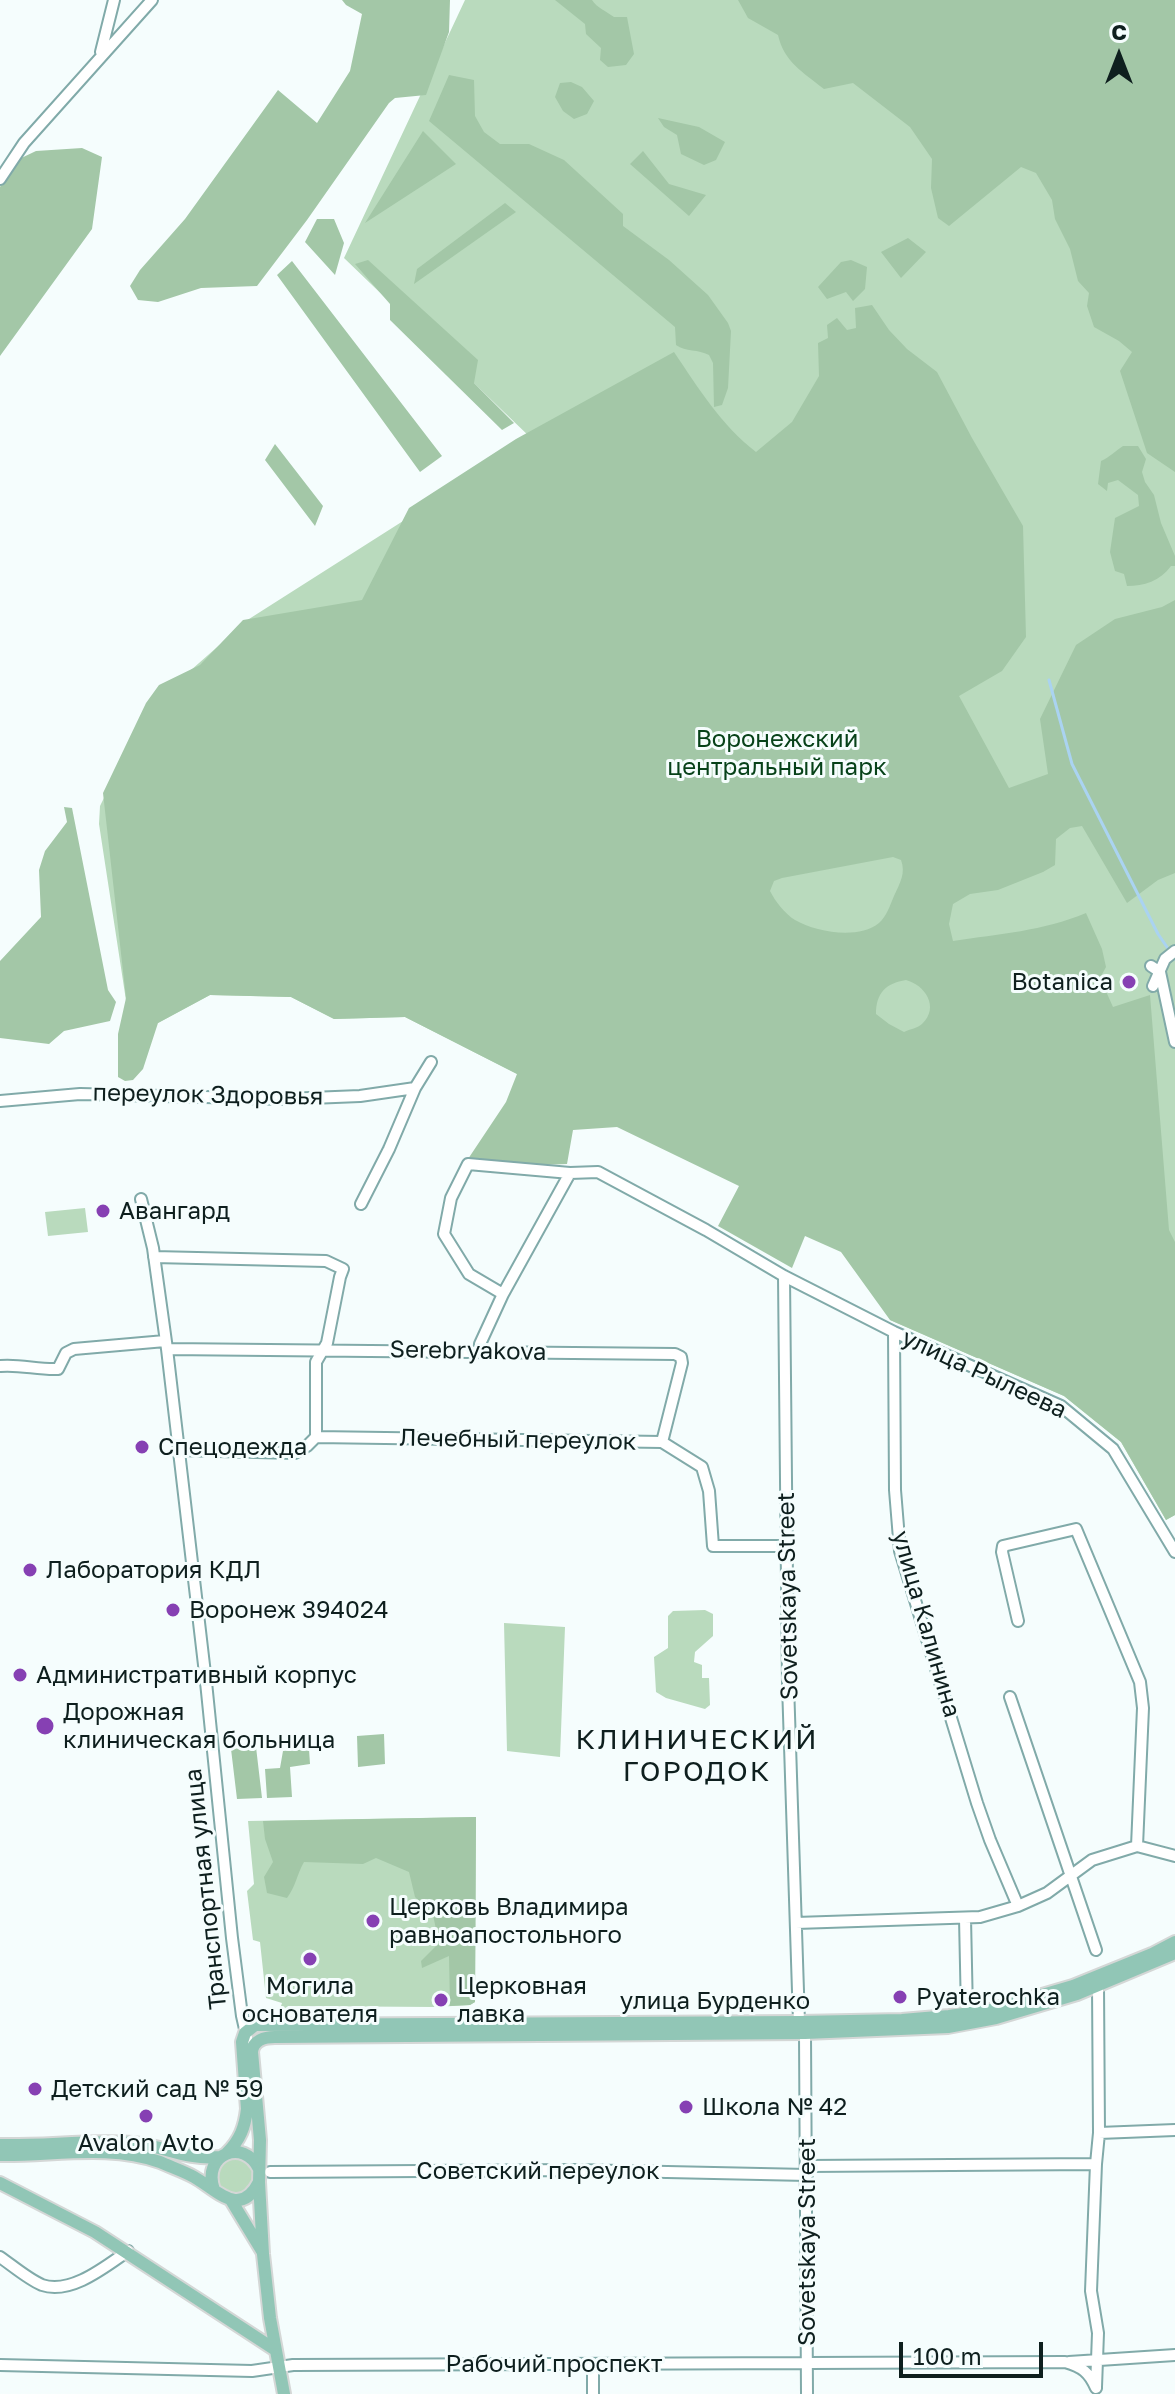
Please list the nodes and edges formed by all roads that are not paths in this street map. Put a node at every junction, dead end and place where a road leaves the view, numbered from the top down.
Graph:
1 (114, 0) edge
2 (152, 0) edge
3 (100, 56) junction
4 (0, 179) edge
5 (1175, 951) edge
6 (1153, 970) junction
7 (1153, 986) dead end
8 (1175, 1042) edge
9 (431, 1062) dead end
10 (415, 1088) junction
11 (0, 1101) edge
12 (570, 1173) junction
13 (141, 1199) dead end
14 (361, 1204) dead end
15 (154, 1257) junction
16 (784, 1276) junction
17 (503, 1294) junction
18 (894, 1332) junction
19 (166, 1345) junction
20 (322, 1350) junction
21 (479, 1352) junction
22 (0, 1366) edge
23 (316, 1437) junction
24 (662, 1442) junction
25 (179, 1450) junction
26 (787, 1546) junction
27 (1175, 1552) edge
28 (1018, 1621) dead end
29 (1010, 1697) dead end
30 (1137, 1846) junction
31 (1175, 1856) edge
32 (1069, 1877) junction
33 (1018, 1906) junction
34 (965, 1918) junction
35 (796, 1923) junction
36 (1175, 1942) edge
37 (1096, 1950) dead end
38 (1175, 1953) edge
39 (1098, 1986) junction
40 (967, 2013) junction
41 (802, 2028) junction
42 (245, 2033) junction
43 (252, 2048) junction
44 (1175, 2130) edge
45 (1099, 2133) junction
46 (0, 2145) edge
47 (0, 2155) edge
48 (224, 2155) junction
49 (1096, 2164) junction
50 (807, 2170) junction
51 (263, 2175) junction
52 (0, 2183) edge
53 (214, 2190) junction
54 (231, 2200) junction
55 (128, 2251) junction
56 (263, 2254) junction
57 (0, 2257) edge
58 (274, 2349) junction
59 (1175, 2355) edge
60 (1098, 2358) junction
61 (808, 2362) junction
62 (1065, 2362) junction
63 (593, 2364) junction
64 (0, 2365) edge
65 (278, 2366) junction
66 (1096, 2391) edge
67 (284, 2394) edge
68 (593, 2394) edge
69 (807, 2394) edge

1 - 3 street
2 - 3 street
3 - 4 street
5 - 6 street
6 - 7 street
6 - 8 street
9 - 10 street
10 - 11 street, переулок Здоровья
10 - 14 street
12 - 16 street, улица Рылеева
12 - 17 street
12 - 17 street, улица Рылеева
13 - 15 street, Транспортная улица
15 - 19 street, Транспортная улица
15 - 20 street
16 - 18 street, улица Рылеева
16 - 26 street, Sovetskaya Street
17 - 21 street
18 - 27 street, улица Рылеева
18 - 33 street, улица Калинина
19 - 20 street, Serebryakova
19 - 22 street, Serebryakova
19 - 25 street, Транспортная улица
20 - 21 street, Serebryakova
20 - 23 street
21 - 24 street, Serebryakova
23 - 24 street, Лечебный переулок
23 - 25 street, Лечебный переулок
24 - 26 street, Лечебный переулок
25 - 42 street, Транспортная улица
26 - 35 street, Sovetskaya Street
28 - 30 street
29 - 32 street
30 - 31 street
30 - 32 street
32 - 33 street
32 - 37 street
33 - 34 street
34 - 35 street
34 - 40 street
35 - 41 street, Sovetskaya Street
36 - 40 main road, улица Бурденко
38 - 39 main road, улица Бурденко
39 - 41 main road, улица Бурденко
39 - 45 street
40 - 41 main road, улица Бурденко
41 - 42 main road, улица Бурденко
41 - 43 main road, улица Бурденко
41 - 50 street, Sovetskaya Street
42 - 43 street, Транспортная улица
42 - 48 main road
43 - 51 main road
44 - 45 street
45 - 49 street
46 - 48 main road
47 - 53 main road
48 - 51 main road
48 - 53 main road
49 - 50 street, Советский переулок
49 - 60 street
50 - 51 street, Советский переулок
50 - 61 street, Sovetskaya Street
51 - 54 main road
51 - 56 main road
52 - 55 main road
53 - 54 main road
54 - 56 main road
55 - 57 street
55 - 58 main road
56 - 58 main road
58 - 65 main road
59 - 60 street
60 - 62 street, Рабочий проспект
60 - 66 street
61 - 62 street, Рабочий проспект
61 - 63 street, Рабочий проспект
61 - 69 street, Sovetskaya Street
62 - 66 street
63 - 65 street, Рабочий проспект
63 - 68 street
64 - 65 street, Рабочий проспект
65 - 67 main road

